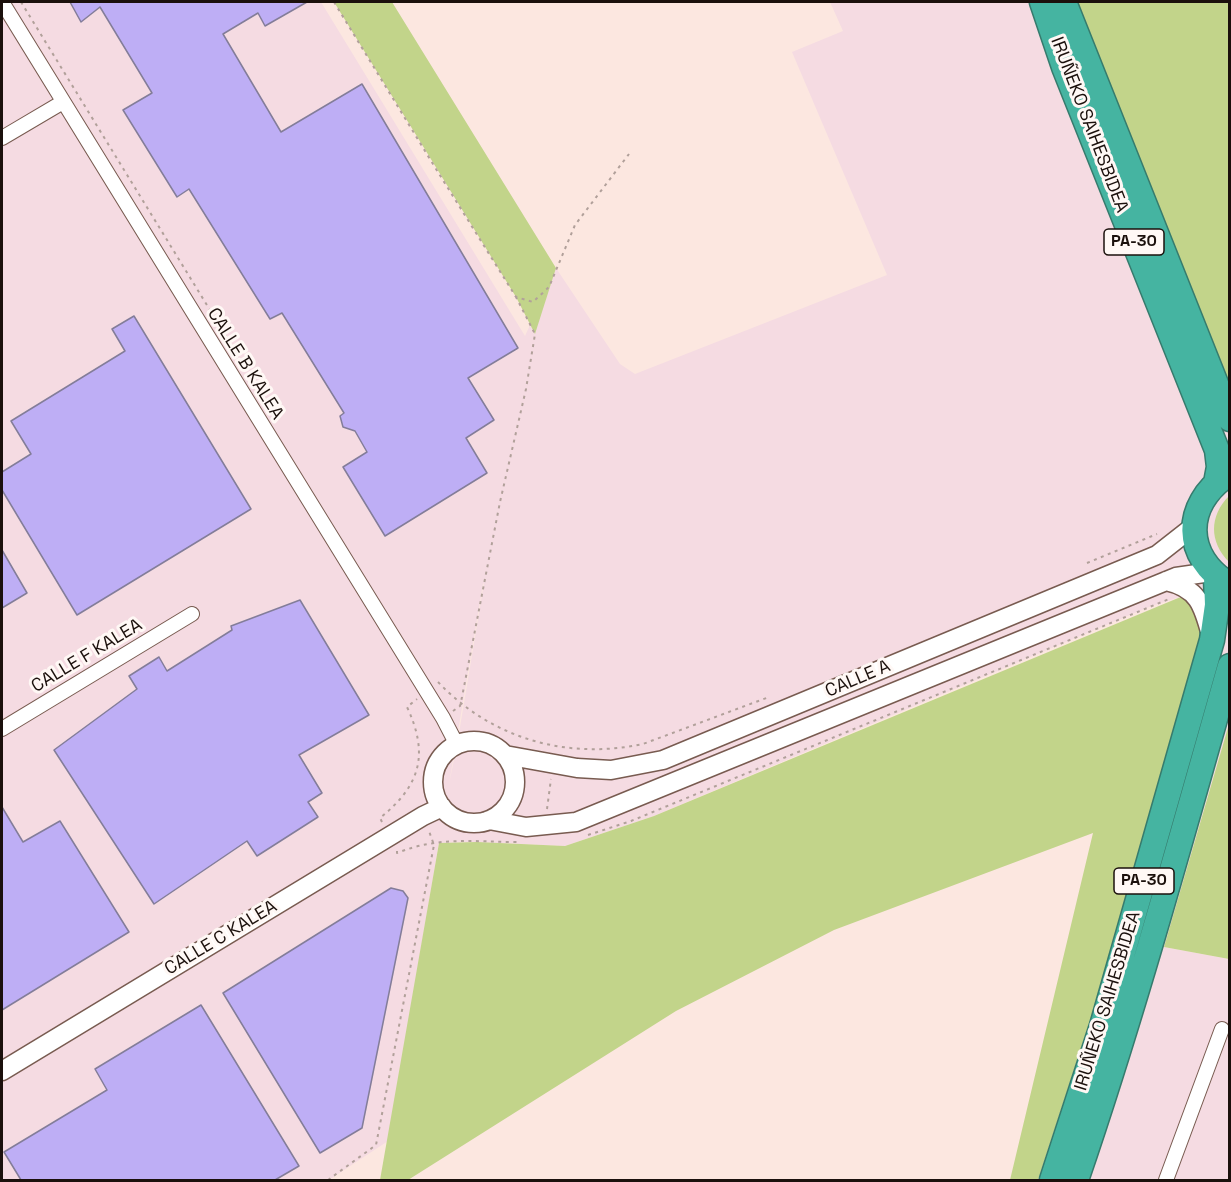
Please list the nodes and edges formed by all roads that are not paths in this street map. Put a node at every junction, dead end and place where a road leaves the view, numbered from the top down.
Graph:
1 (2, 2) edge
2 (1042, 2) edge
3 (1064, 2) edge
4 (63, 102) junction
5 (2, 138) edge
6 (1230, 419) edge
7 (1223, 479) edge
8 (1194, 526) junction
9 (1219, 578) edge
10 (1166, 581) junction
11 (192, 614) dead end
12 (1212, 640) junction
13 (1230, 666) edge
14 (2, 729) edge
15 (457, 745) junction
16 (505, 755) junction
17 (442, 807) junction
18 (489, 820) junction
19 (1139, 983) junction
20 (1222, 1029) dead end
21 (2, 1071) edge
22 (1052, 1180) edge
23 (1076, 1180) edge
24 (1088, 1180) edge
25 (1167, 1180) edge

1 - 4 street, CALLE B KALEA
2 - 7 highway, IRUÑEKO SAIHESBIDEA / PA-30
3 - 6 highway, IRUÑEKO SAIHESBIDEA / PA-30
4 - 5 street
4 - 15 street, CALLE B KALEA
7 - 8 highway, PA-30
8 - 9 highway, PA-30
8 - 16 street, CALLE A
9 - 10 street, CALLE A
9 - 12 highway, IRUÑEKO SAIHESBIDEA / PA-30
10 - 12 street
10 - 18 street, CALLE A
11 - 14 street, CALLE F KALEA
12 - 22 highway, IRUÑEKO SAIHESBIDEA / PA-30
13 - 19 highway, IRUÑEKO SAIHESBIDEA / PA-30
15 - 16 street
15 - 17 street
16 - 18 street
17 - 18 street
17 - 21 street, CALLE C KALEA
19 - 23 highway, IRUÑEKO SAIHESBIDEA / PA-30
19 - 24 street
20 - 25 street

